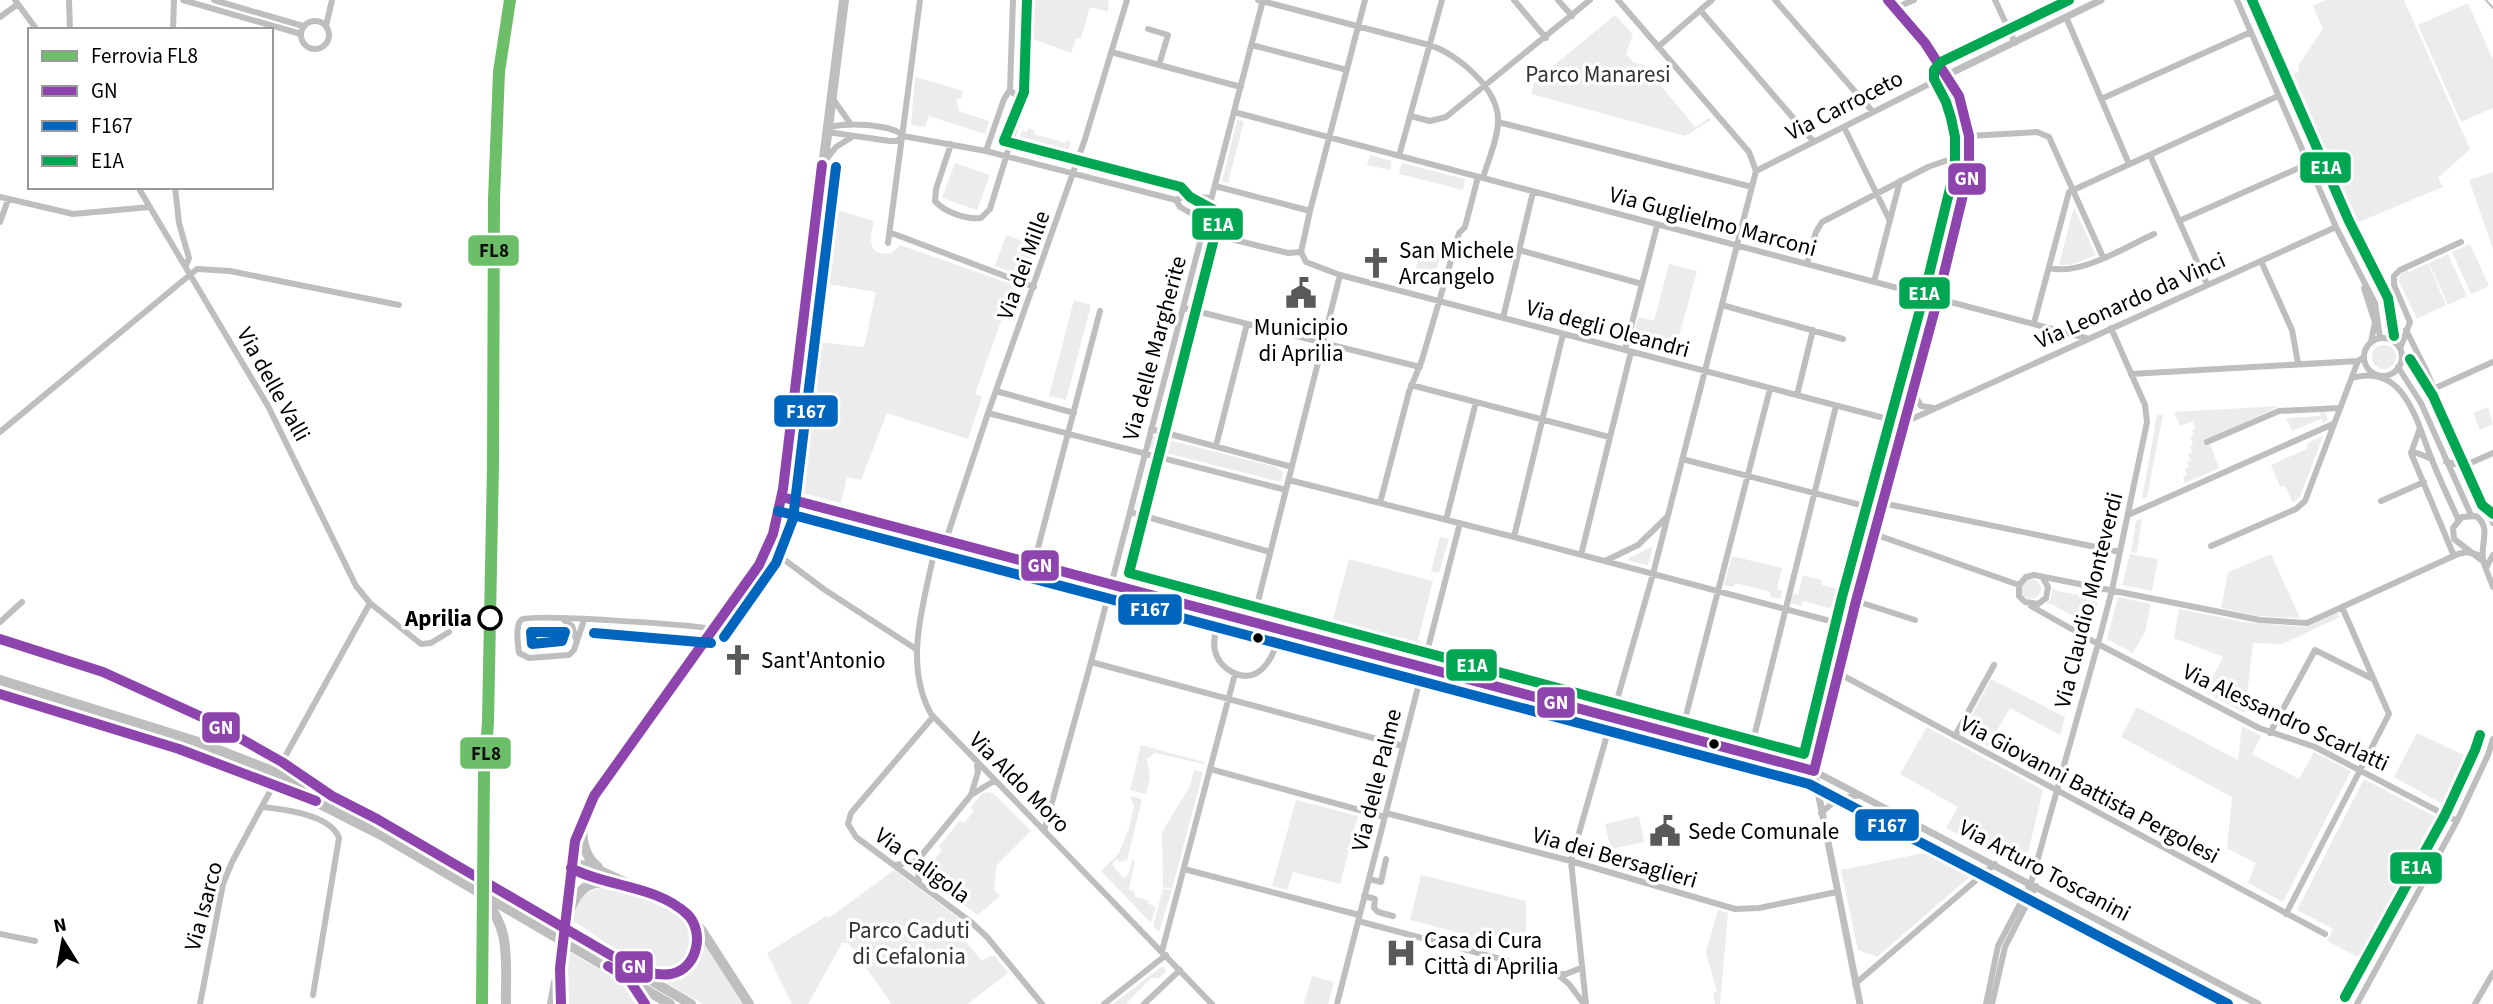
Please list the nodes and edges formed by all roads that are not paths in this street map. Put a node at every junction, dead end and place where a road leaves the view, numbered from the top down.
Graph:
1 (69, 0) edge
2 (174, 0) edge
3 (183, 0) edge
4 (214, 0) edge
5 (332, 0) edge
6 (844, 0) edge
7 (920, 0) edge
8 (1013, 0) edge
9 (1127, 0) edge
10 (1261, 0) edge
11 (1365, 0) edge
12 (1442, 0) edge
13 (1514, 0) edge
14 (1558, 0) edge
15 (1590, 0) edge
16 (1618, 0) edge
17 (1712, 0) edge
18 (1775, 0) edge
19 (1888, 0) edge
20 (1914, 0) edge
21 (1995, 0) edge
22 (2101, 0) edge
23 (2237, 0) edge
24 (17, 2) edge
25 (1895, 8) junction
26 (1700, 10) junction
27 (1572, 16) junction
28 (0, 17) edge
29 (2066, 18) junction
30 (303, 26) junction
31 (326, 26) junction
32 (1358, 27) junction
33 (36, 28) edge
34 (70, 28) edge
35 (173, 28) edge
36 (1148, 29) dead end
37 (2251, 33) junction
38 (300, 34) junction
39 (1546, 38) junction
40 (2015, 43) junction
41 (1252, 45) junction
42 (1429, 45) junction
43 (1658, 47) junction
44 (1111, 52) junction
45 (1159, 65) junction
46 (1347, 70) junction
47 (1947, 75) junction
48 (1241, 87) junction
49 (1484, 87) junction
50 (1010, 90) junction
51 (2278, 96) junction
52 (832, 98) junction
53 (2101, 99) junction
54 (1234, 112) junction
55 (1872, 112) junction
56 (1410, 116) junction
57 (1498, 122) junction
58 (850, 123) junction
59 (1844, 127) junction
60 (826, 130) junction
61 (903, 136) junction
62 (1969, 136) junction
63 (852, 137) junction
64 (1329, 138) junction
65 (1814, 142) junction
66 (951, 144) junction
67 (986, 151) junction
68 (2150, 155) junction
69 (1006, 156) junction
70 (1399, 156) junction
71 (1970, 158) junction
72 (822, 164) junction
73 (2129, 164) junction
74 (2308, 164) junction
75 (1756, 171) junction
76 (1073, 175) junction
77 (1481, 178) junction
78 (1900, 181) junction
79 (1214, 186) junction
80 (1752, 187) junction
81 (139, 189) edge
82 (175, 189) edge
83 (2073, 190) junction
84 (1533, 192) junction
85 (1876, 193) junction
86 (0, 197) edge
87 (1211, 198) junction
88 (8, 200) junction
89 (1176, 201) junction
90 (150, 207) junction
91 (1310, 211) junction
92 (1205, 221) junction
93 (1891, 221) junction
94 (2179, 221) junction
95 (0, 222) edge
96 (180, 223) junction
97 (1657, 226) junction
98 (2336, 227) junction
99 (163, 230) junction
100 (889, 232) junction
101 (1202, 232) junction
102 (2154, 234) dead end
103 (2462, 242) dead end
104 (888, 243) dead end
105 (1737, 246) junction
106 (1519, 250) junction
107 (1301, 252) junction
108 (2103, 257) junction
109 (2261, 261) junction
110 (1807, 264) junction
111 (186, 265) junction
112 (2049, 268) junction
113 (191, 273) junction
114 (1340, 275) junction
115 (1874, 282) junction
116 (2364, 283) junction
117 (1643, 284) junction
118 (2207, 284) junction
119 (1034, 287) junction
120 (1938, 298) junction
121 (1440, 301) junction
122 (399, 305) dead end
123 (1722, 305) junction
124 (1184, 308) junction
125 (1100, 311) dead end
126 (1503, 318) junction
127 (2035, 323) junction
128 (1247, 324) junction
129 (2111, 328) junction
130 (1813, 330) junction
131 (2406, 330) junction
132 (1563, 334) junction
133 (1843, 338) dead end
134 (2086, 338) junction
135 (2380, 338) junction
136 (2389, 339) junction
137 (2371, 342) junction
138 (1323, 343) junction
139 (2400, 349) junction
140 (1628, 351) junction
141 (2361, 359) junction
142 (2402, 359) junction
143 (2493, 362) edge
144 (2298, 363) junction
145 (1420, 367) junction
146 (2398, 367) junction
147 (2425, 368) junction
148 (1705, 372) junction
149 (2131, 374) junction
150 (2376, 374) junction
151 (2352, 378) junction
152 (1411, 385) junction
153 (1770, 389) junction
154 (2433, 389) junction
155 (996, 391) junction
156 (1913, 392) junction
157 (1797, 396) junction
158 (1476, 402) junction
159 (1836, 406) junction
160 (1939, 407) junction
161 (2340, 408) junction
162 (1074, 412) junction
163 (988, 413) junction
164 (1542, 419) junction
165 (1903, 423) junction
166 (2333, 424) junction
167 (2420, 428) junction
168 (1151, 429) junction
169 (0, 432) edge
170 (1068, 434) junction
171 (1609, 437) junction
172 (2207, 442) dead end
173 (1216, 446) junction
174 (2412, 451) junction
175 (1145, 453) junction
176 (2493, 453) edge
177 (1682, 459) junction
178 (2431, 459) junction
179 (2446, 462) junction
180 (2466, 465) junction
181 (1292, 467) junction
182 (1748, 476) junction
183 (1289, 480) junction
184 (2424, 482) junction
185 (1286, 490) junction
186 (1815, 493) junction
187 (782, 497) junction
188 (2381, 501) dead end
189 (1380, 503) junction
190 (1881, 506) junction
191 (1130, 512) junction
192 (2128, 514) junction
193 (2471, 515) junction
194 (1668, 517) junction
195 (2458, 519) junction
196 (1446, 520) junction
197 (1460, 523) junction
198 (2493, 523) edge
199 (2493, 533) edge
200 (1874, 534) junction
201 (1514, 537) junction
202 (937, 538) junction
203 (2484, 539) junction
204 (946, 540) junction
205 (2211, 547) dead end
206 (2464, 547) junction
207 (767, 551) junction
208 (1270, 552) junction
209 (2120, 552) junction
210 (1581, 555) junction
211 (2456, 555) junction
212 (2477, 555) junction
213 (2493, 555) edge
214 (1605, 561) junction
215 (1034, 563) junction
216 (2485, 565) junction
217 (1653, 574) junction
218 (2043, 578) junction
219 (1112, 583) junction
220 (2019, 584) junction
221 (2493, 587) edge
222 (2112, 590) junction
223 (1718, 592) junction
224 (1856, 601) junction
225 (22, 602) dead end
226 (370, 603) junction
227 (2028, 604) junction
228 (2342, 607) junction
229 (1786, 609) junction
230 (1220, 612) junction
231 (561, 619) junction
232 (584, 620) junction
233 (1916, 620) dead end
234 (1253, 621) junction
235 (0, 622) edge
236 (1849, 626) junction
237 (1282, 628) junction
238 (713, 629) junction
239 (449, 632) dead end
240 (0, 639) edge
241 (577, 640) junction
242 (2098, 644) junction
243 (916, 649) junction
244 (1091, 662) junction
245 (1994, 665) dead end
246 (1423, 666) junction
247 (1838, 673) junction
248 (1235, 674) junction
249 (0, 680) edge
250 (2374, 680) junction
251 (2, 694) edge
252 (1228, 699) junction
253 (933, 717) junction
254 (1614, 718) junction
255 (2270, 733) junction
256 (1681, 736) junction
257 (1955, 736) junction
258 (2493, 739) edge
259 (1403, 746) junction
260 (1750, 753) junction
261 (282, 762) junction
262 (976, 763) junction
263 (1210, 769) junction
264 (2361, 769) junction
265 (1814, 771) junction
266 (994, 781) junction
267 (274, 784) junction
268 (2056, 790) junction
269 (971, 795) junction
270 (1860, 795) junction
271 (332, 796) junction
272 (262, 807) junction
273 (1821, 813) junction
274 (1385, 816) junction
275 (582, 821) junction
276 (2457, 821) junction
277 (1044, 831) junction
278 (1386, 859) dead end
279 (917, 861) junction
280 (1571, 861) junction
281 (1995, 864) junction
282 (896, 865) junction
283 (571, 868) junction
284 (1184, 869) junction
285 (607, 874) junction
286 (1368, 879) junction
287 (919, 882) junction
288 (2034, 885) junction
289 (645, 892) junction
290 (1837, 892) junction
291 (1364, 896) junction
292 (497, 902) junction
293 (2286, 914) junction
294 (1393, 916) dead end
295 (1358, 918) junction
296 (693, 920) junction
297 (558, 926) junction
298 (0, 934) edge
299 (2325, 934) dead end
300 (35, 941) dead end
301 (1164, 953) junction
302 (619, 960) junction
303 (1581, 968) junction
304 (1180, 970) junction
305 (2493, 973) edge
306 (1558, 974) junction
307 (628, 978) junction
308 (1855, 984) junction
309 (313, 996) dead end
310 (556, 1000) edge
311 (200, 1004) edge
312 (506, 1004) edge
313 (645, 1004) edge
314 (670, 1004) edge
315 (691, 1004) edge
316 (749, 1004) edge
317 (1042, 1004) edge
318 (1104, 1004) edge
319 (1144, 1004) edge
320 (1212, 1004) edge
321 (1337, 1004) edge
322 (1585, 1004) edge
323 (1860, 1004) edge
324 (1986, 1004) edge
325 (1992, 1004) edge
326 (2258, 1004) edge
327 (2357, 1004) edge
328 (2475, 1004) edge

1 - 34 street
2 - 35 street
3 - 38 street
4 - 30 street
5 - 31 street
6 - 52 main road
7 - 61 street
8 - 50 street
9 - 44 street, Via dei Mille
10 - 32 street
10 - 41 street, Via delle Margherite
11 - 32 street
12 - 42 street
13 - 39 street
14 - 27 street
15 - 27 street
16 - 43 street
17 - 26 street
18 - 55 street
19 - 25 street
20 - 25 street
21 - 40 street
22 - 29 street, Via Carroceto
23 - 37 street
24 - 28 street
24 - 33 street
25 - 47 street
26 - 43 street
26 - 65 street
27 - 39 street
29 - 40 street, Via Carroceto
29 - 53 street
30 - 31 street
30 - 38 street
31 - 38 street
32 - 42 street
32 - 46 street
36 - 45 street
37 - 51 street
37 - 53 street
39 - 49 street
40 - 47 street, Via Carroceto
41 - 46 street
41 - 48 street, Via delle Margherite
42 - 49 street
42 - 56 street
43 - 75 street
44 - 45 street
44 - 76 street, Via dei Mille
45 - 48 street
46 - 64 street
47 - 55 street, Via Carroceto
47 - 62 street
48 - 54 street, Via delle Margherite
49 - 56 street
49 - 57 street
50 - 67 street
50 - 69 street
51 - 68 street
51 - 74 street
52 - 58 street
52 - 60 main road
53 - 73 street
54 - 64 street, Via Guglielmo Marconi
54 - 79 street, Via delle Margherite
55 - 59 street, Via Carroceto
56 - 70 street
57 - 77 street
57 - 80 street
58 - 60 street
58 - 61 street
59 - 65 street, Via Carroceto
59 - 85 street
60 - 63 street
60 - 72 main road
61 - 63 street
61 - 66 street
61 - 100 street
62 - 71 street
62 - 83 street
63 - 72 street
64 - 70 street, Via Guglielmo Marconi
64 - 91 street
65 - 75 street, Via Carroceto
66 - 67 street
66 - 69 street
67 - 69 street
68 - 73 street
68 - 94 street
69 - 76 street
70 - 77 street, Via Guglielmo Marconi
71 - 78 street
71 - 120 street
72 - 187 main road
73 - 83 street
74 - 94 street
74 - 98 street
75 - 80 street
76 - 89 street
76 - 119 street, Via dei Mille
77 - 84 street, Via Guglielmo Marconi
77 - 121 street
78 - 85 street
78 - 93 street
79 - 87 street, Via delle Margherite
79 - 91 street
80 - 105 street
81 - 90 street, Via delle Valli
82 - 96 street
83 - 108 street
83 - 112 street
84 - 97 street, Via Guglielmo Marconi
84 - 106 street
85 - 93 street
85 - 110 street
86 - 88 street
87 - 89 street
87 - 92 street, Via delle Margherite
88 - 90 street
88 - 95 street
89 - 92 street
90 - 99 street, Via delle Valli
91 - 107 street
92 - 101 street, Via delle Margherite
93 - 115 street
94 - 118 street
96 - 99 street
96 - 111 street
97 - 105 street, Via Guglielmo Marconi
97 - 117 street
98 - 109 street, Via Leonardo da Vinci
98 - 116 street
99 - 111 street, Via delle Valli
100 - 104 street
100 - 119 street
101 - 107 street
101 - 124 street, Via delle Margherite
102 - 108 street
103 - 131 street
105 - 110 street, Via Guglielmo Marconi
105 - 123 street
106 - 117 street
106 - 126 street
107 - 114 street, Via degli Oleandri
108 - 112 street
109 - 118 street, Via Leonardo da Vinci
109 - 144 street
110 - 115 street, Via Guglielmo Marconi
111 - 113 street, Via delle Valli
112 - 127 street
113 - 122 street
113 - 169 street
113 - 226 street, Via delle Valli
114 - 121 street, Via degli Oleandri
114 - 138 street
115 - 120 street, Via Guglielmo Marconi
116 - 135 street
116 - 137 street
117 - 140 street
118 - 129 street, Via Leonardo da Vinci
119 - 155 street, Via dei Mille
120 - 127 street, Via Guglielmo Marconi
120 - 156 street
121 - 126 street, Via degli Oleandri
121 - 145 street
123 - 130 street
123 - 148 street
124 - 128 street
124 - 168 street, Via delle Margherite
125 - 162 street
126 - 132 street, Via degli Oleandri
127 - 134 street, Via Guglielmo Marconi
128 - 138 street
128 - 173 street
129 - 134 street, Via Leonardo da Vinci
129 - 149 street, Via Claudio Monteverdi
130 - 133 street
130 - 157 street
131 - 136 street
131 - 139 street
131 - 147 street
132 - 140 street, Via degli Oleandri
132 - 164 street
134 - 160 street, Via Leonardo da Vinci
135 - 136 street
135 - 137 street
136 - 139 street
137 - 141 street
138 - 145 street
138 - 181 street
139 - 142 street
140 - 148 street, Via degli Oleandri
140 - 171 street
141 - 144 street
141 - 150 street
141 - 151 street
142 - 146 street
142 - 147 street
143 - 154 street
144 - 149 street
145 - 152 street
146 - 150 street
146 - 179 street
147 - 154 street
148 - 153 street, Via degli Oleandri
148 - 177 street
149 - 192 street, Via Claudio Monteverdi
150 - 151 street
150 - 167 street
151 - 161 street
152 - 158 street
152 - 189 street
153 - 157 street, Via degli Oleandri
153 - 182 street
154 - 180 street
155 - 162 street
155 - 163 street, Via dei Mille
156 - 160 street
156 - 165 street
157 - 159 street, Via degli Oleandri
158 - 164 street
158 - 196 street
159 - 165 street, Via degli Oleandri
159 - 186 street
160 - 165 street, Via Leonardo da Vinci
161 - 166 street
161 - 172 street
162 - 170 street
163 - 170 street
163 - 204 street, Via dei Mille
164 - 171 street
164 - 201 street
165 - 190 street
166 - 192 street
166 - 205 street
167 - 174 street
167 - 178 street
168 - 173 street
168 - 175 street, Via delle Margherite
170 - 175 street
170 - 215 street
171 - 210 street
173 - 181 street
174 - 178 street
174 - 184 street
175 - 185 street
175 - 191 street, Via delle Margherite
176 - 180 street
177 - 182 street
177 - 194 street
178 - 195 street
179 - 180 street
179 - 193 street
180 - 198 street
181 - 183 street
182 - 186 street
182 - 223 street
183 - 185 street
183 - 189 street
184 - 188 street
184 - 211 street
185 - 208 street
186 - 190 street
186 - 229 street
187 - 202 street, Via Arturo Toscanini
187 - 207 main road
189 - 196 street
190 - 200 street
190 - 209 street
191 - 208 street
191 - 219 street, Via delle Margherite
192 - 209 street, Via Claudio Monteverdi
193 - 195 street
193 - 203 street
194 - 214 street
194 - 217 street
195 - 206 street
196 - 197 street
197 - 201 street
197 - 246 street, Via delle Palme
199 - 203 street
200 - 220 street
200 - 224 street
201 - 210 street
202 - 204 street, Via Arturo Toscanini
202 - 243 street, Via Aldo Moro
203 - 206 street
203 - 216 street
204 - 215 street, Via Arturo Toscanini
206 - 211 street
206 - 212 street
207 - 238 main road
207 - 243 street
208 - 234 street
209 - 222 street, Via Claudio Monteverdi
210 - 214 street
211 - 212 street
211 - 228 street
212 - 216 street
213 - 216 street
214 - 217 street
215 - 219 street, Via Arturo Toscanini
216 - 221 street
217 - 223 street
217 - 254 street
218 - 220 street
218 - 222 street
218 - 227 street
219 - 230 street, Via Arturo Toscanini
219 - 244 street, Via delle Margherite
220 - 227 street
222 - 228 street
222 - 242 street, Via Claudio Monteverdi
223 - 229 street
223 - 256 street
224 - 233 street
224 - 236 street
225 - 235 street
226 - 239 street, Via delle Valli
226 - 261 street
227 - 242 street, Via Alessandro Scarlatti
228 - 250 street
229 - 236 street
229 - 260 street
230 - 234 street, Via Arturo Toscanini
230 - 248 street
231 - 232 street
231 - 241 street
231 - 241 street
232 - 238 street
232 - 241 street
234 - 237 street, Via Arturo Toscanini
236 - 247 street
237 - 246 street, Via Arturo Toscanini
237 - 248 street
238 - 275 main road
240 - 261 street
242 - 255 street, Via Alessandro Scarlatti
242 - 268 street, Via Claudio Monteverdi
243 - 253 street, Via Aldo Moro
244 - 252 street
244 - 277 street, Via delle Margherite
245 - 257 street
246 - 254 street, Via Arturo Toscanini
246 - 259 street, Via delle Palme
247 - 257 street, Via Giovanni Battista Pergolesi
247 - 265 street
248 - 252 street
249 - 271 main road
250 - 255 street
250 - 264 street
251 - 267 main road
252 - 259 street
252 - 263 street
253 - 262 street, Via Aldo Moro
253 - 282 street, Via Caligola
254 - 256 street, Via Arturo Toscanini
254 - 280 street
255 - 264 street, Via Alessandro Scarlatti
256 - 260 street, Via Arturo Toscanini
257 - 268 street, Via Giovanni Battista Pergolesi
258 - 276 street
259 - 274 street, Via delle Palme
260 - 265 street, Via Arturo Toscanini
261 - 271 main road
262 - 266 street, Via Aldo Moro
262 - 269 street
263 - 274 street, Via dei Bersaglieri
263 - 284 street
264 - 276 street, Via Alessandro Scarlatti
264 - 293 street
265 - 270 street, Via Arturo Toscanini
265 - 273 street
266 - 269 street
266 - 277 street, Via Aldo Moro
267 - 272 street, Via Isarco
267 - 292 main road
268 - 288 street, Via Claudio Monteverdi
268 - 293 street, Via Giovanni Battista Pergolesi
269 - 279 street
270 - 273 street
270 - 281 street, Via Arturo Toscanini
271 - 292 main road
272 - 309 street
272 - 311 street, Via Isarco
273 - 290 street
274 - 280 street, Via dei Bersaglieri
274 - 286 street, Via delle Palme
275 - 283 main road
275 - 285 main road
276 - 327 street
277 - 301 street, Via Aldo Moro
278 - 286 street
279 - 282 street
279 - 287 street
280 - 290 street, Via dei Bersaglieri
280 - 303 street
281 - 288 street, Via Arturo Toscanini
281 - 308 street
282 - 287 street, Via Caligola
283 - 285 main road
283 - 289 main road
283 - 297 main road
284 - 295 street
284 - 301 street
285 - 289 main road
286 - 291 street, Via delle Palme
287 - 317 street, Via Caligola
288 - 324 street
288 - 325 street
288 - 326 street, Via Arturo Toscanini
289 - 296 main road
289 - 297 main road
290 - 308 street
291 - 294 street
291 - 295 street, Via delle Palme
292 - 297 main road
292 - 312 main road
293 - 299 street, Via Giovanni Battista Pergolesi
295 - 306 street
295 - 321 street, Via delle Palme
296 - 302 main road
296 - 316 main road
297 - 302 main road
297 - 307 main road
297 - 310 main road
298 - 300 street
301 - 304 street, Via Aldo Moro
301 - 318 street
302 - 315 main road
303 - 306 street
303 - 322 street
304 - 319 street
304 - 320 street, Via Aldo Moro
305 - 328 street
306 - 322 street
307 - 313 main road
307 - 314 main road
308 - 323 street

